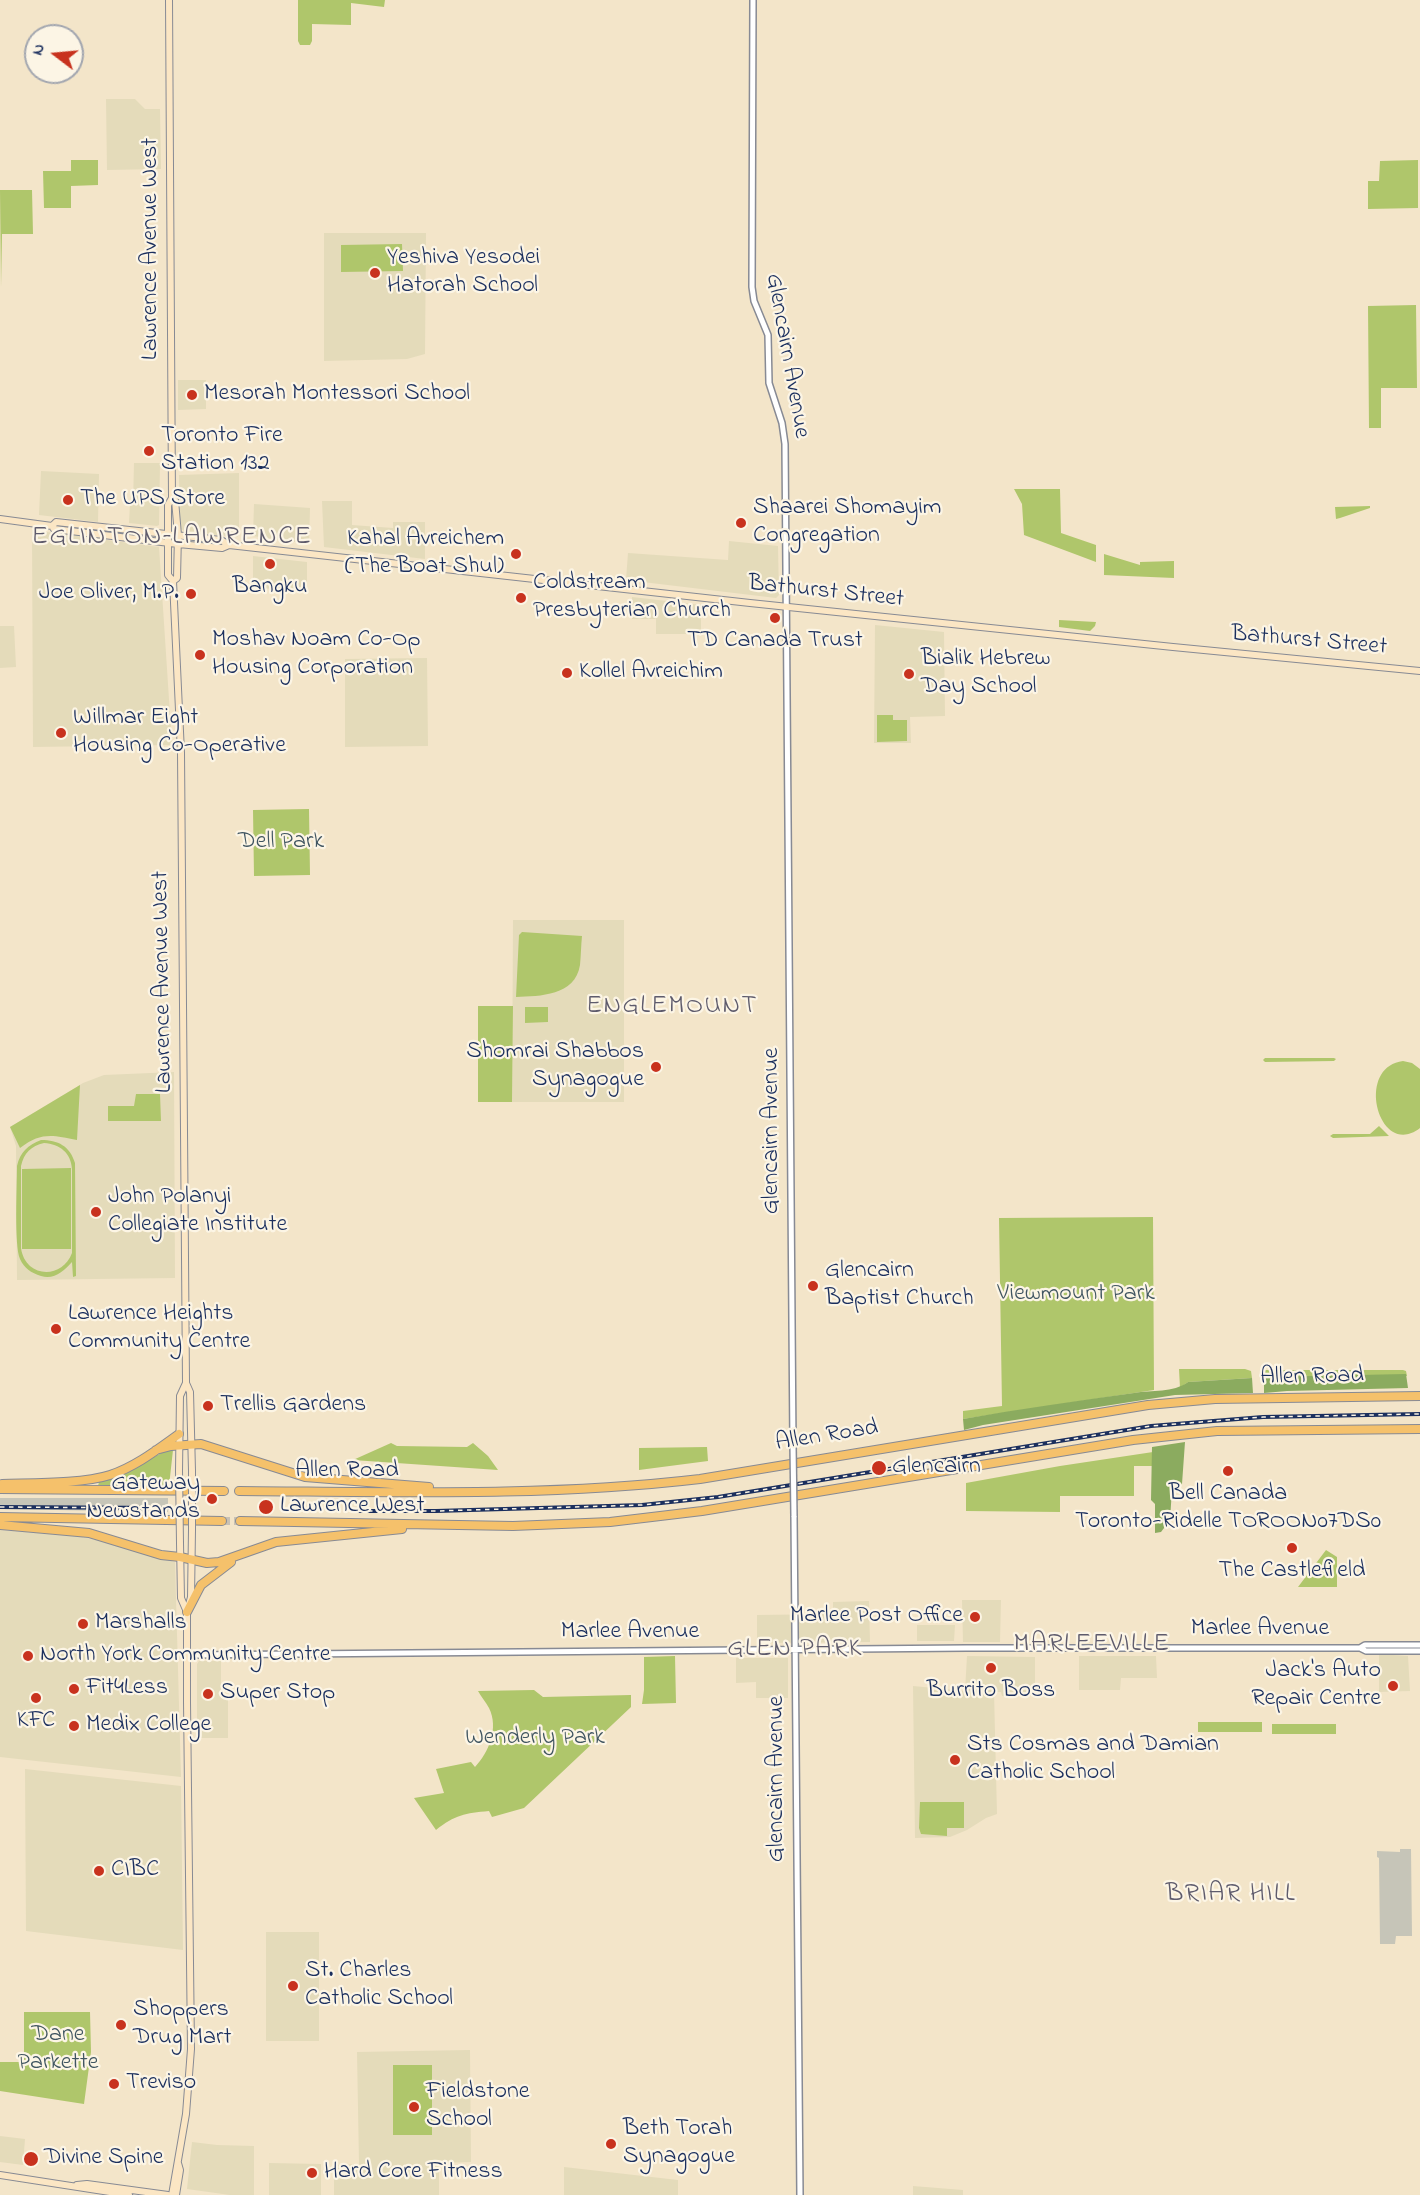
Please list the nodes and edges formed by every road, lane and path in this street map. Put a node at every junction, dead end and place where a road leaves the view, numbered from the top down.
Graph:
1 (169, 0) edge
2 (753, 0) edge
3 (172, 498) junction
4 (0, 519) edge
5 (52, 525) junction
6 (167, 534) junction
7 (178, 535) junction
8 (167, 543) junction
9 (178, 544) junction
10 (229, 545) junction
11 (172, 581) junction
12 (786, 607) junction
13 (1420, 671) edge
14 (186, 1383) junction
15 (1420, 1396) edge
16 (1420, 1429) edge
17 (179, 1434) junction
18 (192, 1445) junction
19 (179, 1446) junction
20 (156, 1450) junction
21 (0, 1485) edge
22 (0, 1489) edge
23 (224, 1491) dead end
24 (239, 1491) dead end
25 (495, 1492) junction
26 (0, 1517) edge
27 (222, 1521) tunnel mouth
28 (240, 1521) tunnel mouth
29 (0, 1525) edge
30 (439, 1525) junction
31 (243, 1555) junction
32 (180, 1557) junction
33 (192, 1559) junction
34 (187, 1612) junction
35 (1420, 1645) edge
36 (1360, 1648) junction
37 (795, 1650) junction
38 (1420, 1651) edge
39 (187, 1655) junction
40 (178, 2163) junction
41 (0, 2175) edge
42 (76, 2185) junction
43 (129, 2195) edge
44 (170, 2195) edge
45 (176, 2195) edge
46 (800, 2195) edge

1 - 3 main road, Lawrence Avenue West
2 - 12 street, Glencairn Avenue
3 - 6 main road, Lawrence Avenue West
3 - 7 main road, Lawrence Avenue West
4 - 5 main road, Bathurst Street
5 - 6 main road, Bathurst Street
5 - 8 main road, Bathurst Street
6 - 7 main road, Bathurst Street
6 - 8 main road, Lawrence Avenue West
7 - 9 main road, Lawrence Avenue West
7 - 10 main road, Bathurst Street
8 - 9 main road, Bathurst Street
8 - 11 main road, Lawrence Avenue West
9 - 10 main road, Bathurst Street
9 - 11 main road, Lawrence Avenue West
10 - 12 main road, Bathurst Street
11 - 14 main road, Lawrence Avenue West
12 - 13 main road, Bathurst Street
12 - 37 street, Glencairn Avenue, bridge
14 - 17 main road, Lawrence Avenue West
14 - 18 main road, Lawrence Avenue West
15 - 25 highway, Allen Road
16 - 30 highway, Allen Road
17 - 19 main road, Lawrence Avenue West
17 - 20 highway
18 - 19 highway
18 - 25 highway
18 - 33 main road, Lawrence Avenue West, bridge
19 - 20 highway
19 - 32 main road, Lawrence Avenue West, bridge
20 - 21 highway
22 - 23 highway
24 - 25 highway, Allen Road
26 - 27 highway
28 - 30 highway, Allen Road
29 - 32 highway
30 - 31 highway
31 - 33 highway
31 - 34 highway
32 - 33 highway
32 - 34 main road, Lawrence Avenue West
33 - 34 main road, Lawrence Avenue West
34 - 39 main road, Lawrence Avenue West
35 - 36 street, Marlee Avenue
36 - 37 street, Marlee Avenue
36 - 38 street, Marlee Avenue
37 - 39 street, Marlee Avenue
37 - 46 street, Glencairn Avenue
39 - 40 main road, Lawrence Avenue West
40 - 44 main road, Lawrence Avenue West
40 - 45 main road, Lawrence Avenue West
41 - 42 main road
42 - 43 main road
42 - 44 main road

